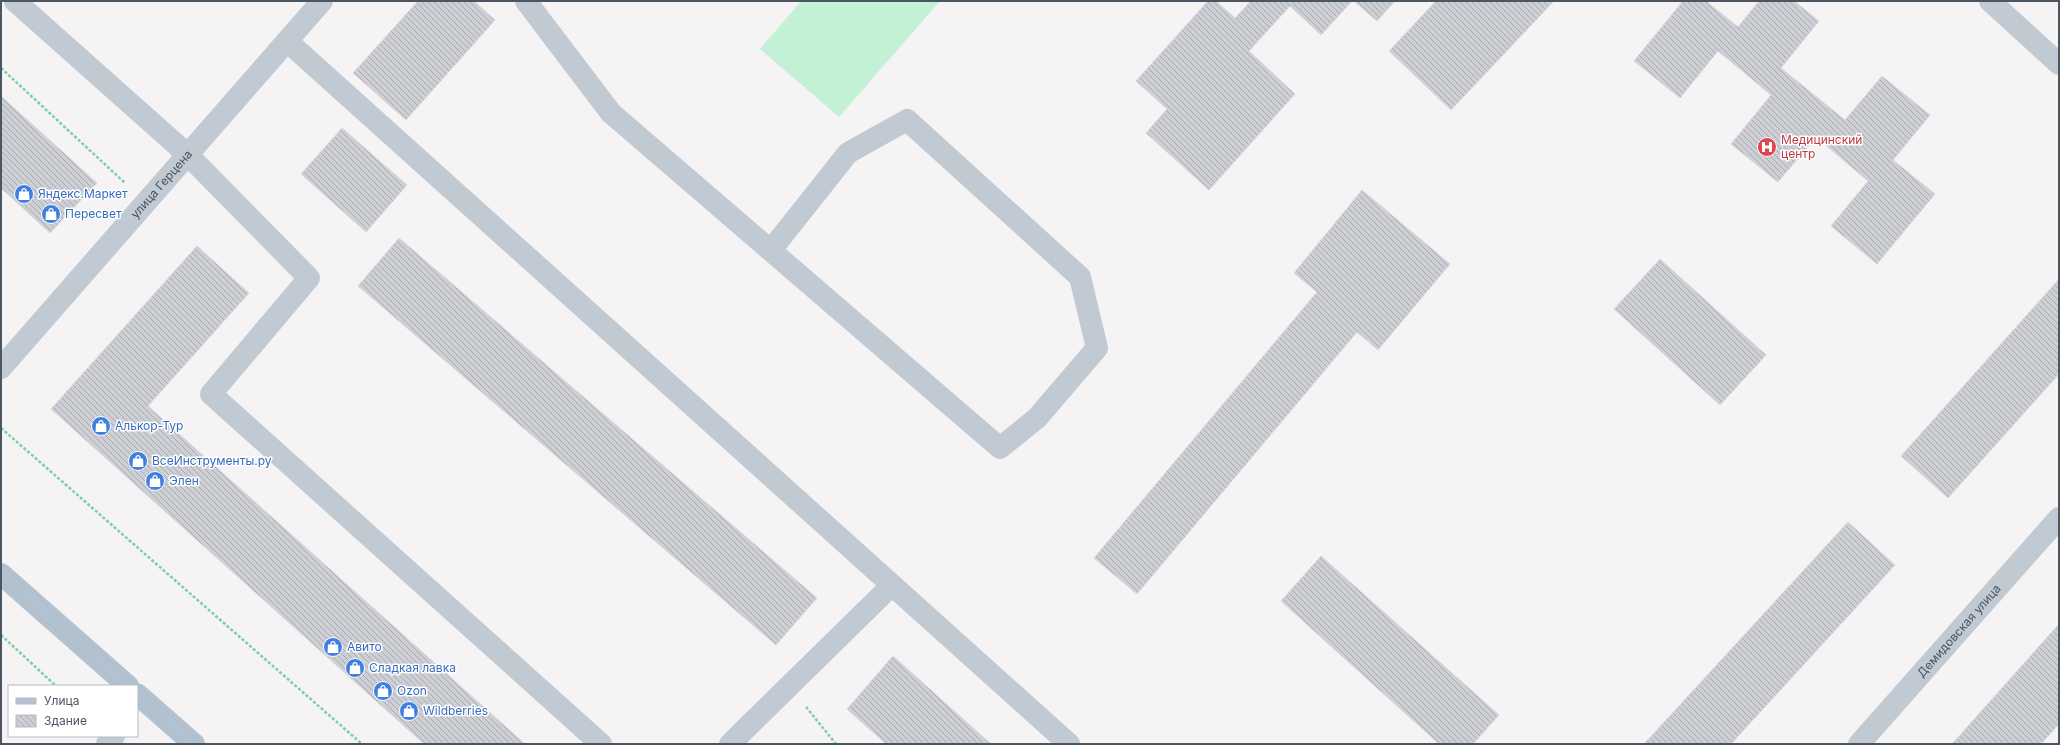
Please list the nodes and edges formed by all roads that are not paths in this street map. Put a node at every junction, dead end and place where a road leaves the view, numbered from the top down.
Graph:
1 (15, 1) edge
2 (322, 1) edge
3 (526, 1) edge
4 (1990, 1) edge
5 (287, 41) junction
6 (2059, 64) edge
7 (188, 155) junction
8 (771, 250) junction
9 (1, 368) edge
10 (2059, 518) edge
11 (1, 574) edge
12 (892, 585) junction
13 (127, 685) edge
14 (140, 702) edge
15 (1866, 741) edge
16 (194, 744) edge
17 (601, 744) edge
18 (730, 744) edge
19 (1069, 744) edge

1 - 7 street
2 - 5 street, улица Герцена
3 - 8 street
4 - 6 street
5 - 7 street, улица Герцена
5 - 12 street
7 - 9 street, улица Герцена
7 - 17 street
8 - 8 street
10 - 15 street, Демидовская улица
11 - 13 main road
12 - 18 street
12 - 19 street
14 - 16 main road

